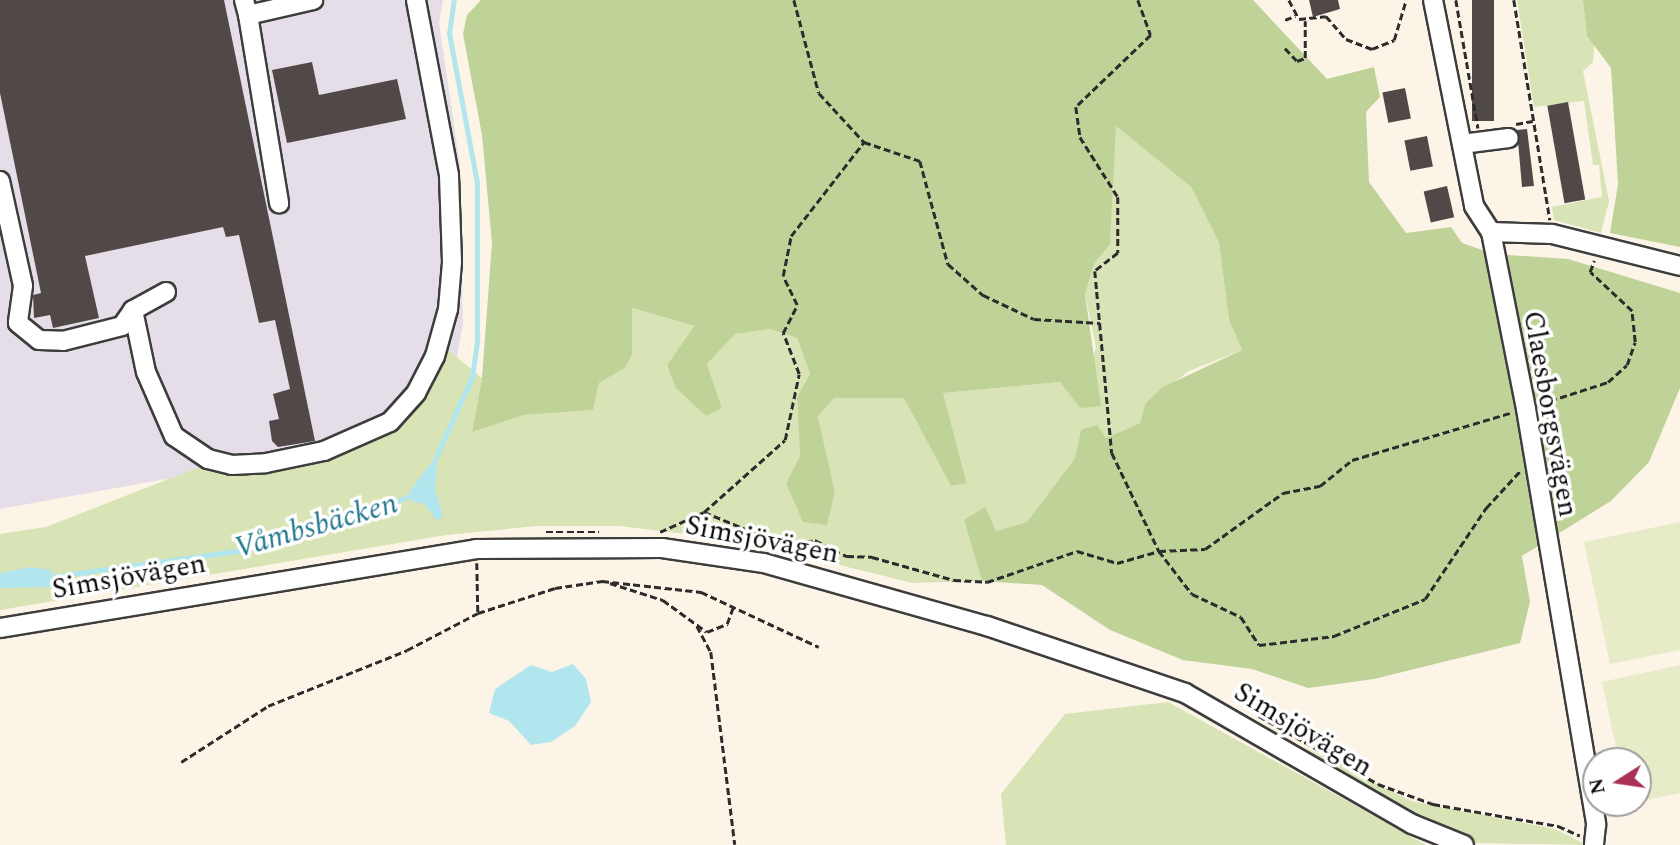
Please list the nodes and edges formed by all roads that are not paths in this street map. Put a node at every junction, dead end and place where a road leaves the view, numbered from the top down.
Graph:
1 (313, 0) edge
2 (416, 0) edge
3 (1433, 0) edge
4 (246, 8) edge
5 (1509, 138) dead end
6 (1462, 144) junction
7 (0, 181) edge
8 (279, 203) dead end
9 (1491, 232) junction
10 (1680, 267) edge
11 (166, 292) dead end
12 (133, 310) junction
13 (0, 628) edge
14 (1592, 843) edge
15 (1464, 845) edge

1 - 4 street
2 - 12 street
3 - 6 street, Claesborgsvägen
4 - 8 street
5 - 6 street
6 - 9 street, Claesborgsvägen
7 - 12 street
9 - 10 street
9 - 14 street, Claesborgsvägen
11 - 12 street
13 - 15 street, Simsjövägen

